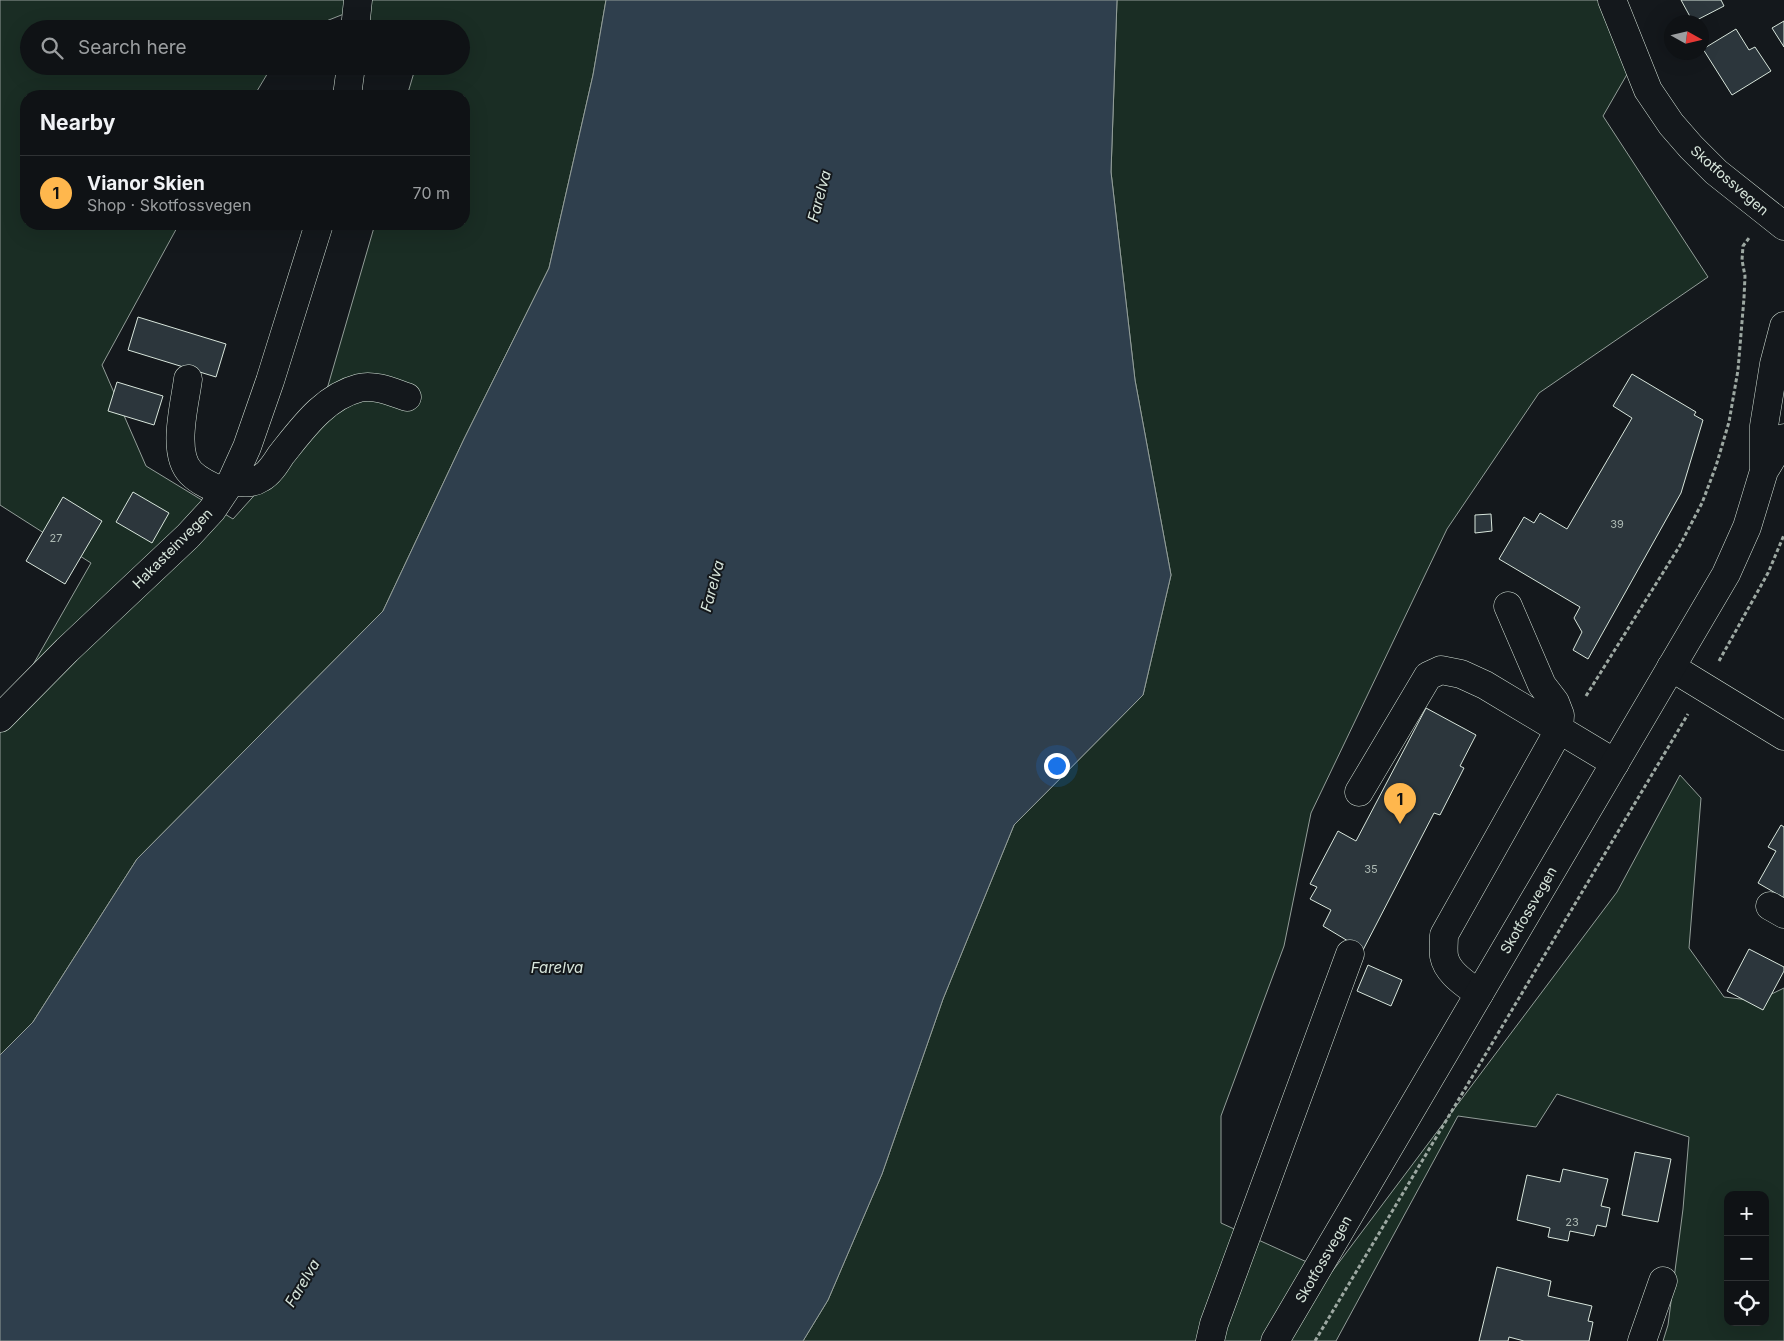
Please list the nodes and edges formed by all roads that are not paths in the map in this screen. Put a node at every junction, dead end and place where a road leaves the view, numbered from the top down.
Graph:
1 (358, 0) edge
2 (1612, 0) edge
3 (356, 20) edge
4 (350, 75) edge
5 (349, 90) edge
6 (1776, 220) edge
7 (317, 230) edge
8 (1784, 326) edge
9 (188, 379) dead end
10 (407, 397) dead end
11 (1784, 438) edge
12 (1764, 470) junction
13 (228, 486) junction
14 (1508, 606) dead end
15 (1671, 667) junction
16 (0, 718) edge
17 (1562, 731) junction
18 (1784, 736) edge
19 (1615, 763) junction
20 (1359, 792) dead end
21 (1350, 954) dead end
22 (1479, 994) junction
23 (1663, 1281) dead end
24 (1210, 1341) edge
25 (1275, 1341) edge
26 (1642, 1341) edge

1 - 3 main road
2 - 6 main road, Skotfossvegen
4 - 5 main road
7 - 13 main road, Hakasteinvegen
8 - 12 main road, Skotfossvegen
9 - 13 main road
10 - 13 main road
11 - 12 main road, Skotfossvegen
12 - 15 main road, Skotfossvegen
13 - 16 main road, Hakasteinvegen
14 - 17 main road
15 - 18 main road
15 - 19 main road, Skotfossvegen
17 - 19 main road
17 - 20 main road
17 - 22 main road
19 - 22 main road, Skotfossvegen
21 - 24 main road
22 - 25 main road, Skotfossvegen
23 - 26 main road

